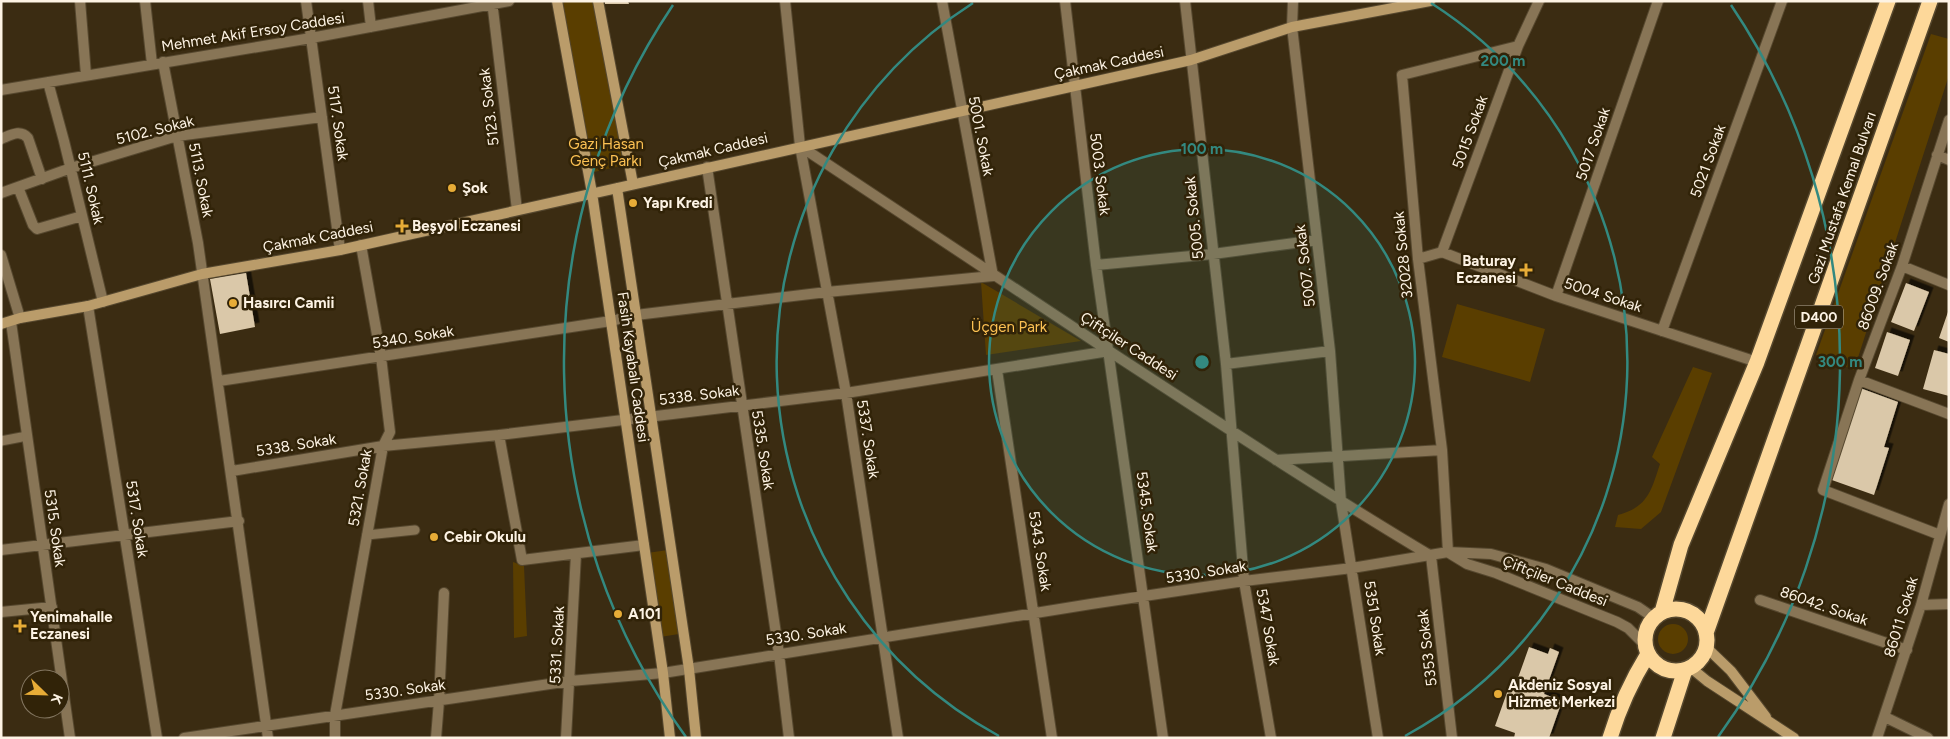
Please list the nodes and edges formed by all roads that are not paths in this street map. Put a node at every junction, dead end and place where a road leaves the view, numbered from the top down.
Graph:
1 (80, 1) edge
2 (145, 1) edge
3 (306, 1) edge
4 (368, 1) edge
5 (509, 1) edge
6 (557, 1) edge
7 (598, 1) edge
8 (785, 1) edge
9 (942, 1) edge
10 (1065, 1) edge
11 (1184, 1) edge
12 (1293, 1) edge
13 (1430, 1) edge
14 (1539, 1) edge
15 (1658, 1) edge
16 (1782, 1) edge
17 (1888, 1) edge
18 (1930, 1) edge
19 (492, 3) edge
20 (371, 27) junction
21 (1292, 27) junction
22 (311, 38) junction
23 (1518, 46) junction
24 (1191, 60) junction
25 (163, 62) junction
26 (152, 64) junction
27 (86, 75) junction
28 (48, 82) junction
29 (1074, 86) junction
30 (1, 90) edge
31 (961, 111) junction
32 (322, 117) junction
33 (1949, 120) edge
34 (178, 136) junction
35 (1, 139) edge
36 (800, 146) junction
37 (1937, 155) junction
38 (1949, 160) edge
39 (707, 167) junction
40 (71, 168) junction
41 (42, 179) junction
42 (633, 184) junction
43 (18, 187) junction
44 (616, 188) junction
45 (592, 193) junction
46 (1, 194) edge
47 (517, 210) junction
48 (82, 216) junction
49 (1317, 240) junction
50 (361, 245) junction
51 (340, 250) junction
52 (1442, 252) junction
53 (1213, 254) junction
54 (1, 255) edge
55 (1418, 259) junction
56 (1096, 265) junction
57 (1902, 266) junction
58 (202, 274) junction
59 (993, 276) junction
60 (1949, 285) edge
61 (827, 292) junction
62 (1556, 296) junction
63 (103, 302) junction
64 (727, 304) junction
65 (88, 306) junction
66 (636, 315) junction
67 (611, 321) junction
68 (11, 322) edge
69 (1662, 331) junction
70 (1109, 351) junction
71 (1330, 351) junction
72 (381, 357) junction
73 (1757, 362) junction
74 (1226, 364) junction
75 (997, 370) junction
76 (1859, 380) junction
77 (219, 382) junction
78 (846, 393) junction
79 (741, 405) junction
80 (1949, 414) edge
81 (651, 416) junction
82 (625, 419) junction
83 (1230, 432) junction
84 (499, 435) junction
85 (27, 436) junction
86 (1, 441) edge
87 (382, 446) junction
88 (1442, 450) junction
89 (1338, 458) junction
90 (1276, 460) junction
91 (232, 471) junction
92 (1341, 502) junction
93 (1949, 504) edge
94 (239, 520) junction
95 (415, 530) dead end
96 (125, 535) junction
97 (367, 535) junction
98 (1940, 535) junction
99 (43, 545) junction
100 (644, 546) junction
101 (1, 550) edge
102 (1448, 552) junction
103 (576, 554) junction
104 (1432, 556) junction
105 (1352, 568) junction
106 (1244, 581) junction
107 (444, 593) dead end
108 (1143, 597) junction
109 (1760, 600) dead end
110 (1949, 604) edge
111 (1921, 605) junction
112 (52, 607) junction
113 (1, 612) edge
114 (1034, 613) junction
115 (1658, 615) junction
116 (884, 637) junction
117 (1706, 640) junction
118 (1647, 649) junction
119 (1907, 650) junction
120 (779, 654) junction
121 (689, 669) junction
122 (1688, 669) junction
123 (662, 673) junction
124 (570, 681) junction
125 (439, 701) junction
126 (335, 715) junction
127 (1885, 716) junction
128 (1771, 724) junction
129 (267, 725) junction
130 (70, 738) edge
131 (158, 738) edge
132 (184, 738) edge
133 (268, 738) edge
134 (335, 738) edge
135 (436, 738) edge
136 (566, 738) edge
137 (670, 738) edge
138 (696, 738) edge
139 (789, 738) edge
140 (898, 738) edge
141 (1052, 738) edge
142 (1163, 738) edge
143 (1271, 738) edge
144 (1378, 738) edge
145 (1452, 738) edge
146 (1610, 738) edge
147 (1663, 738) edge
148 (1794, 738) edge
149 (1877, 738) edge
150 (1928, 738) edge

1 - 27 street
2 - 26 street
3 - 22 street, 5117. Sokak
4 - 20 street
5 - 19 street, Mehmet Akif Ersoy Caddesi
6 - 45 street, Fasih Kayabalı Caddesi
7 - 42 street
8 - 36 street, 5337. Sokak
9 - 31 street, 5001. Sokak
10 - 29 street, 5003. Sokak
11 - 24 street, 5005. Sokak
12 - 21 street, 5007. Sokak
13 - 21 street, Çakmak Caddesi
14 - 23 street, 5015 Sokak
15 - 62 street, 5017 Sokak
16 - 69 street, 5021 Sokak
17 - 73 highway, Gazi Mustafa Kemal Bulvarı / D400
18 - 117 highway, Gazi Mustafa Kemal Bulvarı / D400
19 - 20 street, Mehmet Akif Ersoy Caddesi
19 - 47 street, 5123. Sokak
20 - 22 street, Mehmet Akif Ersoy Caddesi
21 - 24 street, Çakmak Caddesi
21 - 49 street, 5007. Sokak
22 - 25 street, Mehmet Akif Ersoy Caddesi
22 - 32 street, 5117. Sokak
23 - 52 street, 5015 Sokak
23 - 55 street, 32028 Sokak
24 - 29 street, Çakmak Caddesi
24 - 53 street, 5005. Sokak
25 - 26 street, Mehmet Akif Ersoy Caddesi
25 - 34 street, 5113. Sokak
26 - 27 street, Mehmet Akif Ersoy Caddesi
27 - 28 street, Mehmet Akif Ersoy Caddesi
28 - 30 street, Mehmet Akif Ersoy Caddesi
28 - 40 street, 5111. Sokak
29 - 31 street, Çakmak Caddesi
29 - 56 street, 5003. Sokak
31 - 36 street, Çakmak Caddesi
31 - 59 street, 5001. Sokak
32 - 34 street, 5102. Sokak
32 - 51 street, 5117. Sokak
33 - 37 street, 86009. Sokak
34 - 40 street, 5102. Sokak
34 - 58 street, 5113. Sokak
35 - 41 street
36 - 39 street, Çakmak Caddesi
36 - 59 street, Çiftçiler Caddesi
36 - 61 street, 5337. Sokak
37 - 38 street
37 - 57 street, 86009. Sokak
39 - 42 street, Çakmak Caddesi
39 - 64 street, 5335. Sokak
40 - 41 street, 5102. Sokak
40 - 48 street, 5111. Sokak
41 - 43 street, 5102. Sokak
42 - 44 street, Çakmak Caddesi
43 - 46 street, 5102. Sokak
43 - 48 street
44 - 45 street, Çakmak Caddesi
44 - 66 street, Fasih Kayabalı Caddesi
45 - 47 street, Çakmak Caddesi
45 - 67 street, Fasih Kayabalı Caddesi
47 - 50 street, Çakmak Caddesi
48 - 63 street, 5111. Sokak
49 - 53 street
49 - 71 street, 5007. Sokak
50 - 51 street, Çakmak Caddesi
50 - 72 street, 5321. Sokak
51 - 58 street, Çakmak Caddesi
52 - 55 street
52 - 62 street, 5004 Sokak
53 - 56 street
53 - 74 street, 5005. Sokak
54 - 68 street, 5315. Sokak
55 - 88 street, 32028 Sokak
56 - 70 street, 5003. Sokak
57 - 60 street
57 - 76 street, 86009. Sokak
58 - 63 street, Çakmak Caddesi
58 - 77 street, 5113. Sokak
59 - 61 street, 5340. Sokak
59 - 70 street, Çiftçiler Caddesi
61 - 64 street, 5340. Sokak
61 - 78 street, 5337. Sokak
62 - 69 street, 5004 Sokak
63 - 65 street, Çakmak Caddesi
64 - 66 street, 5340. Sokak
64 - 79 street, 5335. Sokak
65 - 68 street, Çakmak Caddesi
65 - 96 street, 5317. Sokak
66 - 67 street, 5340. Sokak
66 - 81 street, Fasih Kayabalı Caddesi
67 - 72 street, 5340. Sokak
67 - 82 street, Fasih Kayabalı Caddesi
68 - 85 street, 5315. Sokak
69 - 73 street, 5004 Sokak
70 - 75 street, 5338. Sokak
70 - 83 street, Çiftçiler Caddesi
70 - 108 street, 5345. Sokak
71 - 74 street
71 - 89 street, 5007. Sokak
72 - 77 street, 5340. Sokak
72 - 87 street, 5321. Sokak
73 - 115 highway, Gazi Mustafa Kemal Bulvarı / D400
74 - 83 street, 5005. Sokak
75 - 78 street, 5338. Sokak
75 - 114 street, 5343. Sokak
76 - 80 street
76 - 98 street, 86009. Sokak
77 - 91 street, 5113. Sokak
78 - 79 street, 5338. Sokak
78 - 116 street, 5337. Sokak
79 - 81 street, 5338. Sokak
79 - 120 street, 5335. Sokak
81 - 82 street, 5338. Sokak
81 - 121 street, Fasih Kayabalı Caddesi
82 - 84 street, 5338. Sokak
82 - 100 street, Fasih Kayabalı Caddesi
83 - 90 street, Çiftçiler Caddesi
83 - 106 street, 5347 Sokak
84 - 87 street, 5338. Sokak
84 - 103 street
85 - 86 lane
85 - 99 street, 5315. Sokak
87 - 91 street, 5338. Sokak
87 - 97 street, 5321. Sokak
88 - 89 street
88 - 102 street, 32028 Sokak
89 - 90 street
89 - 92 street, 5007. Sokak
90 - 92 street, Çiftçiler Caddesi
91 - 94 street, 5113. Sokak
92 - 104 street, Çiftçiler Caddesi
92 - 105 street, 5351 Sokak
93 - 98 street, 86011 Sokak
94 - 96 street
94 - 129 street, 5113. Sokak
95 - 97 lane
96 - 99 street
96 - 131 street, 5317. Sokak
97 - 126 street, 5321. Sokak
98 - 111 street, 86011 Sokak
99 - 101 street
99 - 112 street, 5315. Sokak
100 - 103 street
100 - 123 street, Fasih Kayabalı Caddesi
102 - 104 street, Çiftçiler Caddesi
102 - 115 street, Çiftçiler Caddesi
102 - 118 street, Çiftçiler Caddesi
103 - 124 street, 5331. Sokak
104 - 105 street, 5330. Sokak
104 - 145 street, 5353 Sokak
105 - 106 street, 5330. Sokak
105 - 144 street, 5351 Sokak
106 - 108 street, 5330. Sokak
106 - 143 street, 5347 Sokak
107 - 125 street
108 - 114 street, 5330. Sokak
108 - 142 street, 5345. Sokak
109 - 119 street, 86042. Sokak
110 - 111 street
111 - 119 street, 86011 Sokak
112 - 113 street
112 - 130 street, 5315. Sokak
114 - 116 street, 5330. Sokak
114 - 141 street, 5343. Sokak
115 - 117 highway
115 - 118 highway
116 - 120 street, 5330. Sokak
116 - 140 street, 5337. Sokak
117 - 122 highway
117 - 128 street
118 - 122 highway
118 - 146 highway
119 - 127 street, 86011 Sokak
120 - 121 street, 5330. Sokak
120 - 139 street, 5335. Sokak
121 - 123 street, 5330. Sokak
121 - 138 street, Fasih Kayabalı Caddesi
122 - 128 street
122 - 147 highway
123 - 124 street, 5330. Sokak
123 - 137 street, Fasih Kayabalı Caddesi
124 - 125 street, 5330. Sokak
124 - 136 street, 5331. Sokak
125 - 126 street, 5330. Sokak
125 - 135 street
126 - 129 street, 5330. Sokak
126 - 134 street, 5321. Sokak
127 - 149 street, 86011 Sokak
127 - 150 street
128 - 148 street
129 - 132 street, 5330. Sokak
129 - 133 street, 5113. Sokak

